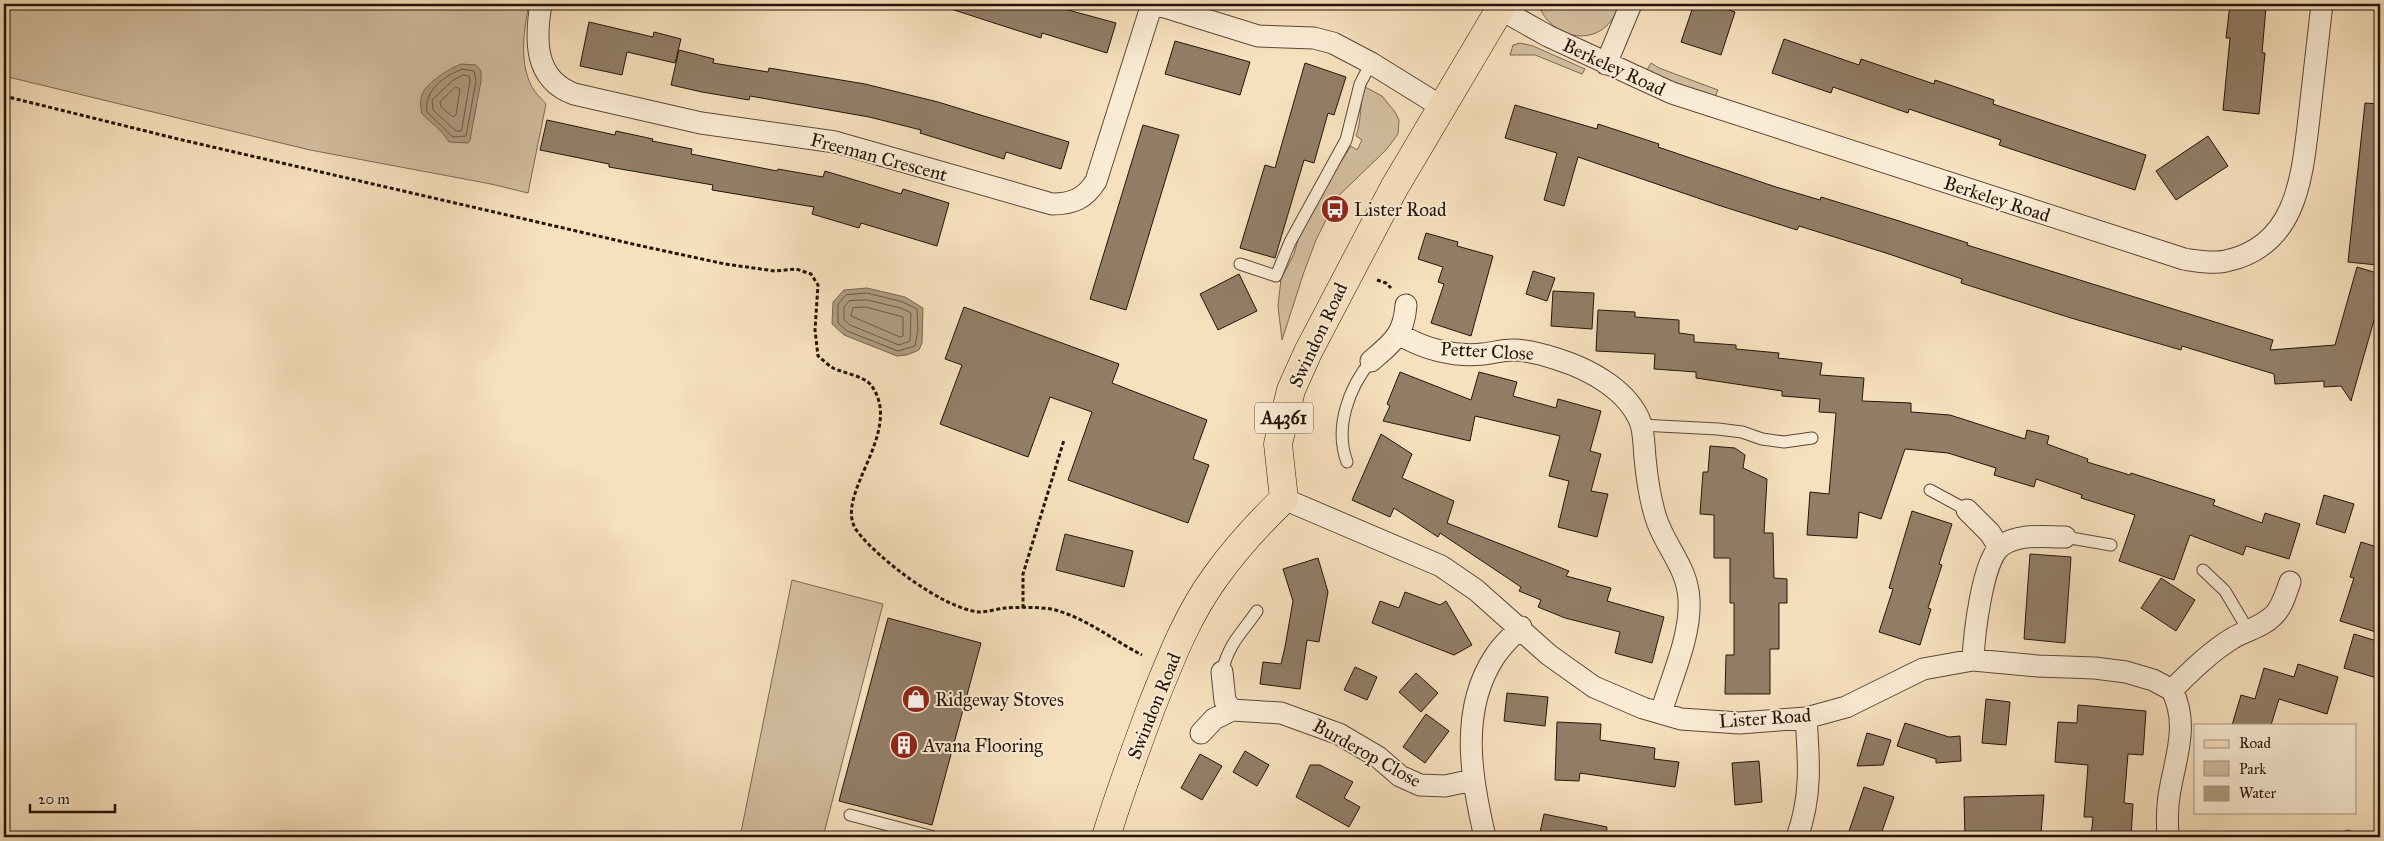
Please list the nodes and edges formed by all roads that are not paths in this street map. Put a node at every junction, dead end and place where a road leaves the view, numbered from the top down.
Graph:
1 (541, 4) edge
2 (1154, 4) edge
3 (1631, 4) edge
4 (2322, 4) edge
5 (1502, 6) edge
6 (1372, 63) junction
7 (1606, 64) junction
8 (1442, 107) junction
9 (1240, 264) dead end
10 (1406, 305) road end
11 (1399, 334) junction
12 (1371, 361) joint
13 (1641, 425) junction
14 (1812, 438) dead end
15 (1347, 462) dead end
16 (1930, 490) dead end
17 (1284, 499) junction
18 (1967, 510) joint
19 (2065, 536) joint
20 (2110, 545) dead end
21 (1999, 547) junction
22 (2203, 570) dead end
23 (2290, 582) dead end
24 (1258, 611) dead end
25 (1521, 627) junction
26 (2248, 630) junction
27 (1973, 660) junction
28 (1222, 672) joint
29 (2172, 690) junction
30 (1232, 710) junction
31 (1661, 713) junction
32 (1806, 718) junction
33 (1201, 733) dead end
34 (1473, 780) junction
35 (850, 815) dead end
36 (934, 837) edge
37 (1106, 837) edge
38 (1485, 837) edge
39 (1797, 837) edge
40 (2168, 837) edge

1 - 2 street, Freeman Crescent
2 - 6 street
3 - 7 street
4 - 7 street, Berkeley Road
5 - 7 street, Berkeley Road
5 - 8 main road, Swindon Road / A4361
6 - 8 street
6 - 9 lane
8 - 17 main road, Swindon Road / A4361
10 - 11 street
11 - 12 street
11 - 13 street, Petter Close
12 - 15 lane
13 - 14 lane
13 - 31 street, Petter Close
16 - 18 lane
17 - 25 street, Lister Road
17 - 37 main road, Swindon Road
18 - 21 street
19 - 20 lane
19 - 21 street
21 - 27 street
22 - 26 lane
23 - 26 street
24 - 28 lane
25 - 31 street, Lister Road
25 - 34 street
26 - 29 street
27 - 29 street, Lister Road
27 - 32 street, Lister Road
28 - 30 street
29 - 40 street
30 - 33 street
30 - 34 street, Burderop Close
31 - 32 street, Lister Road
32 - 39 street
34 - 38 street
35 - 36 lane

